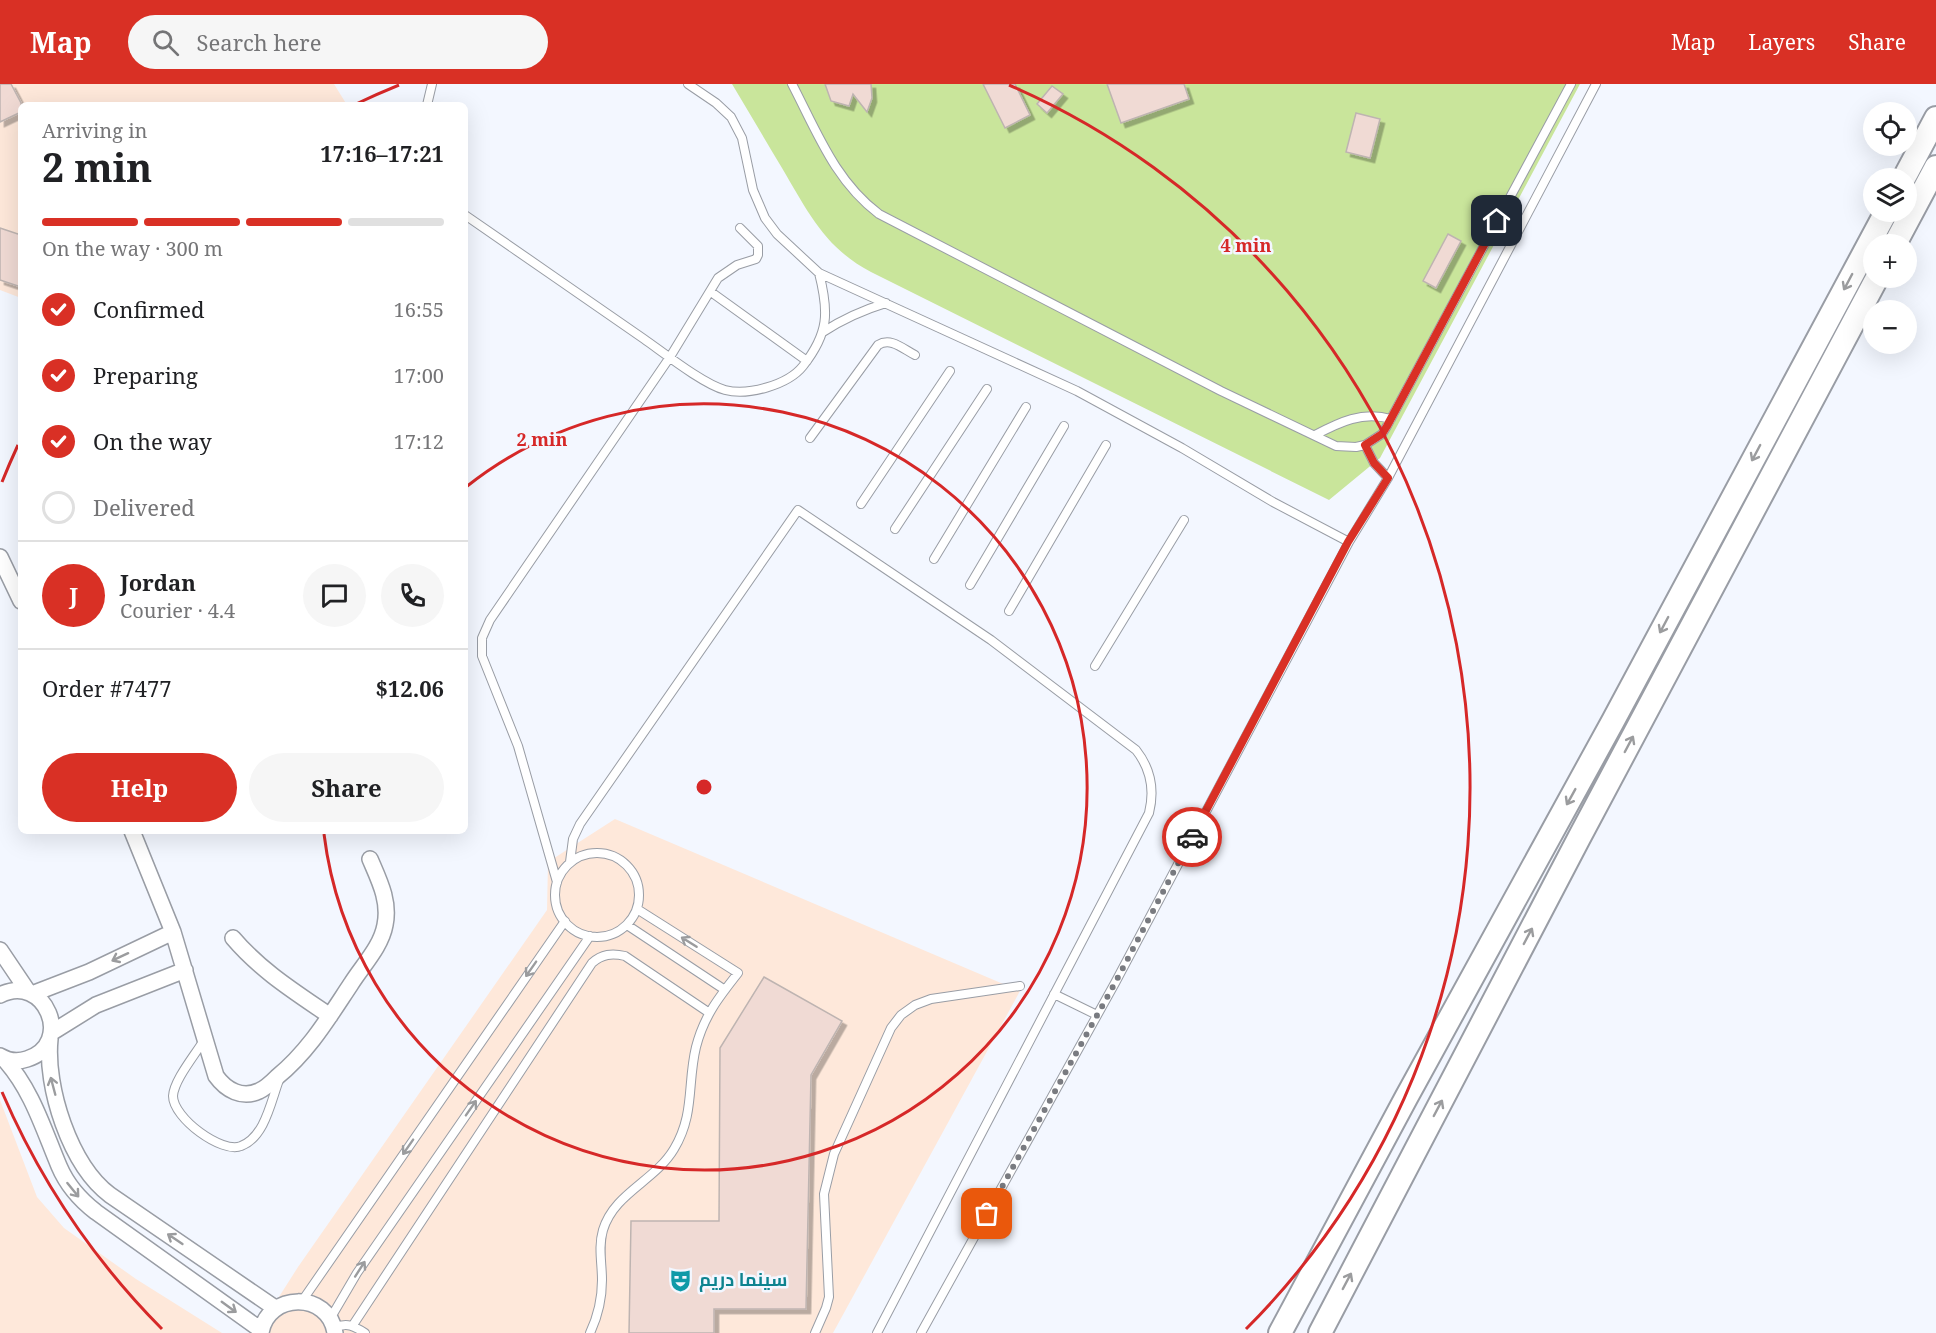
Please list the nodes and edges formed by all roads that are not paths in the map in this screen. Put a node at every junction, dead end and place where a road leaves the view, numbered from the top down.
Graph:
1 (432, 84) edge
2 (688, 84) edge
3 (792, 84) edge
4 (1570, 84) edge
5 (1596, 84) edge
6 (428, 102) edge
7 (1936, 118) edge
8 (1936, 167) edge
9 (1909, 168) edge
10 (468, 217) edge
11 (1881, 222) edge
12 (740, 228) dead end
13 (1900, 234) edge
14 (819, 273) junction
15 (1872, 288) edge
16 (711, 291) junction
17 (886, 303) junction
18 (823, 332) junction
19 (915, 355) dead end
20 (670, 357) junction
21 (807, 362) junction
22 (950, 371) dead end
23 (987, 389) dead end
24 (1026, 407) dead end
25 (1391, 418) junction
26 (1064, 426) dead end
27 (1315, 435) junction
28 (810, 438) dead end
29 (1106, 445) dead end
30 (1365, 445) junction
31 (1388, 478) junction
32 (861, 504) dead end
33 (1184, 520) dead end
34 (895, 530) dead end
35 (1348, 542) junction
36 (0, 558) edge
37 (934, 559) dead end
38 (970, 585) dead end
39 (18, 595) edge
40 (1009, 611) dead end
41 (1095, 666) dead end
42 (133, 834) edge
43 (370, 859) dead end
44 (570, 862) junction
45 (557, 882) junction
46 (637, 909) junction
47 (565, 921) junction
48 (627, 925) junction
49 (173, 932) junction
50 (590, 936) junction
51 (233, 938) dead end
52 (0, 950) edge
53 (185, 970) junction
54 (1020, 986) dead end
55 (725, 990) junction
56 (31, 994) junction
57 (1054, 994) junction
58 (0, 995) edge
59 (708, 1012) junction
60 (1097, 1015) junction
61 (330, 1016) junction
62 (50, 1036) junction
63 (204, 1040) junction
64 (2, 1058) edge
65 (281, 1074) junction
66 (302, 1301) junction
67 (275, 1308) junction
68 (353, 1325) junction
69 (333, 1327) edge
70 (261, 1331) edge
71 (365, 1333) edge
72 (590, 1333) edge
73 (815, 1333) edge
74 (877, 1333) edge
75 (921, 1333) edge
76 (1280, 1333) edge
77 (1320, 1333) edge

1 - 6 lane
2 - 14 lane
3 - 27 lane
4 - 25 lane
5 - 31 lane
7 - 9 main road
8 - 13 main road
10 - 20 lane
11 -> 76 main road
12 - 16 lane
14 - 17 lane
14 - 18 lane
77 -> 15 main road
16 - 20 lane
16 - 21 lane
17 - 18 lane
17 - 35 lane
18 - 21 lane
19 - 28 lane
20 - 21 lane
20 - 45 lane
22 - 32 lane
23 - 34 lane
24 - 37 lane
25 - 27 lane
25 - 30 lane
26 - 38 lane
27 - 30 lane
29 - 40 lane
30 - 31 lane
31 - 35 lane
33 - 41 lane
35 - 60 lane
36 - 39 street
42 - 49 street
43 - 61 street
44 - 45 lane
44 - 46 lane
44 - 57 lane
45 - 47 lane
46 - 48 lane
55 -> 46 lane
47 - 50 lane
47 -> 66 lane
48 - 50 lane
48 - 55 lane
49 - 53 street
49 -> 56 street
69 -> 50 lane
51 - 61 street
52 - 56 street
53 - 62 street
53 - 63 street
54 - 73 lane
55 - 59 lane
56 - 58 street
56 - 62 street
57 - 60 lane
57 - 74 lane
59 - 68 lane
59 - 72 lane
60 - 75 lane
61 - 65 street
62 - 64 street
67 -> 62 street
63 - 65 street
63 - 65 lane
64 -> 70 street
66 - 67 street
66 - 69 street
67 - 70 street
68 - 69 lane
68 - 71 lane

